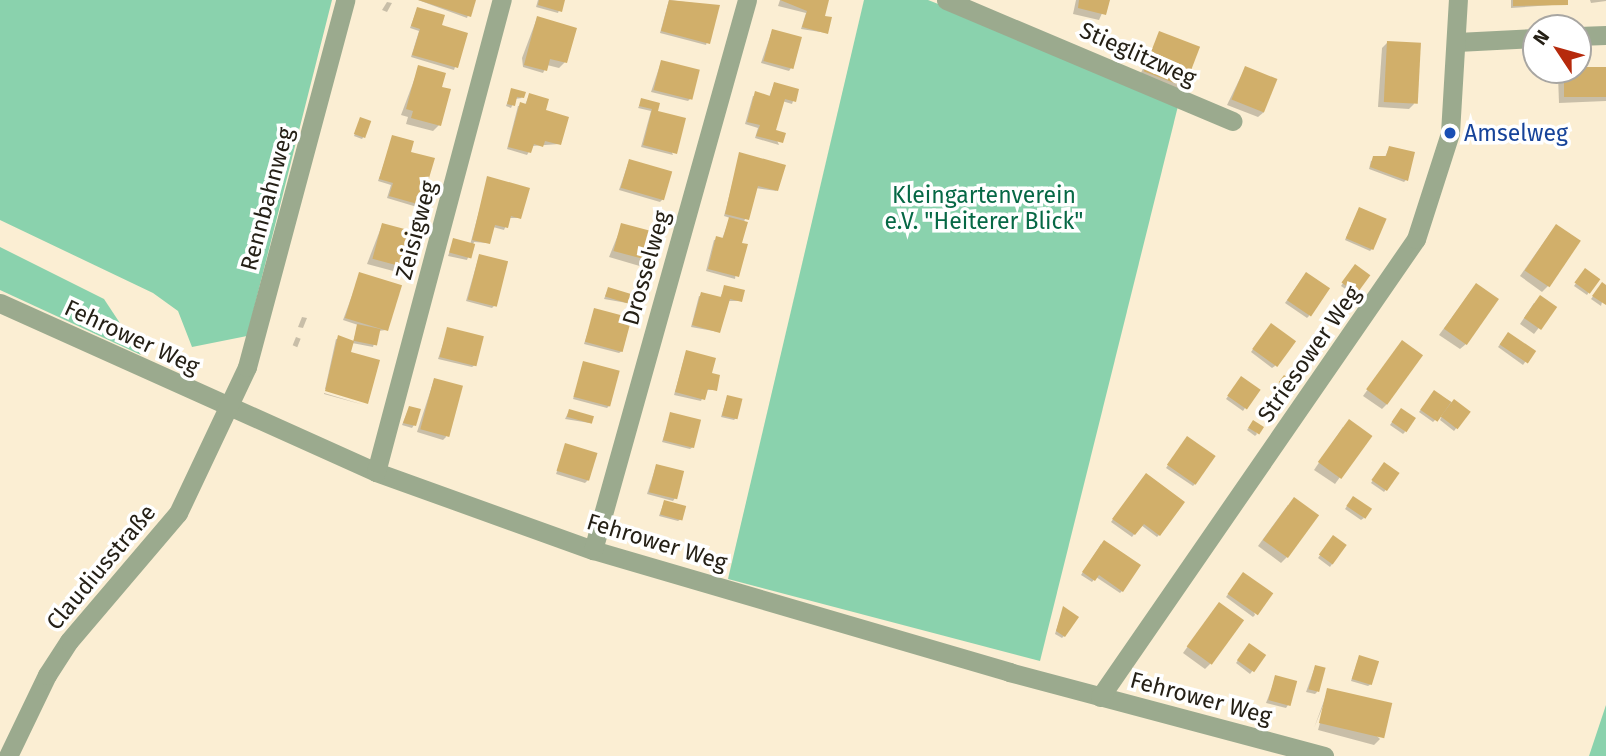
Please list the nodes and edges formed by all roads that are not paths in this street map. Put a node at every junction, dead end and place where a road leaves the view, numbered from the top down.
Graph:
1 (345, 0) edge
2 (502, 0) edge
3 (747, 0) edge
4 (946, 0) edge
5 (1458, 0) edge
6 (1522, 39) edge
7 (1457, 42) junction
8 (1232, 121) dead end
9 (0, 303) edge
10 (229, 408) junction
11 (376, 472) junction
12 (593, 550) junction
13 (1100, 697) junction
14 (8, 756) edge
15 (1324, 756) edge

1 - 10 street, Rennbahnweg
2 - 11 street, Zeisigweg
3 - 12 street, Drosselweg
4 - 8 street, Stieglitzweg
5 - 7 street, Striesower Weg
6 - 7 street
7 - 13 street, Striesower Weg
9 - 10 street, Fehrower Weg
10 - 11 street, Fehrower Weg
10 - 14 street, Claudiusstraße
11 - 12 street, Fehrower Weg
12 - 13 street, Fehrower Weg
13 - 15 street, Fehrower Weg

